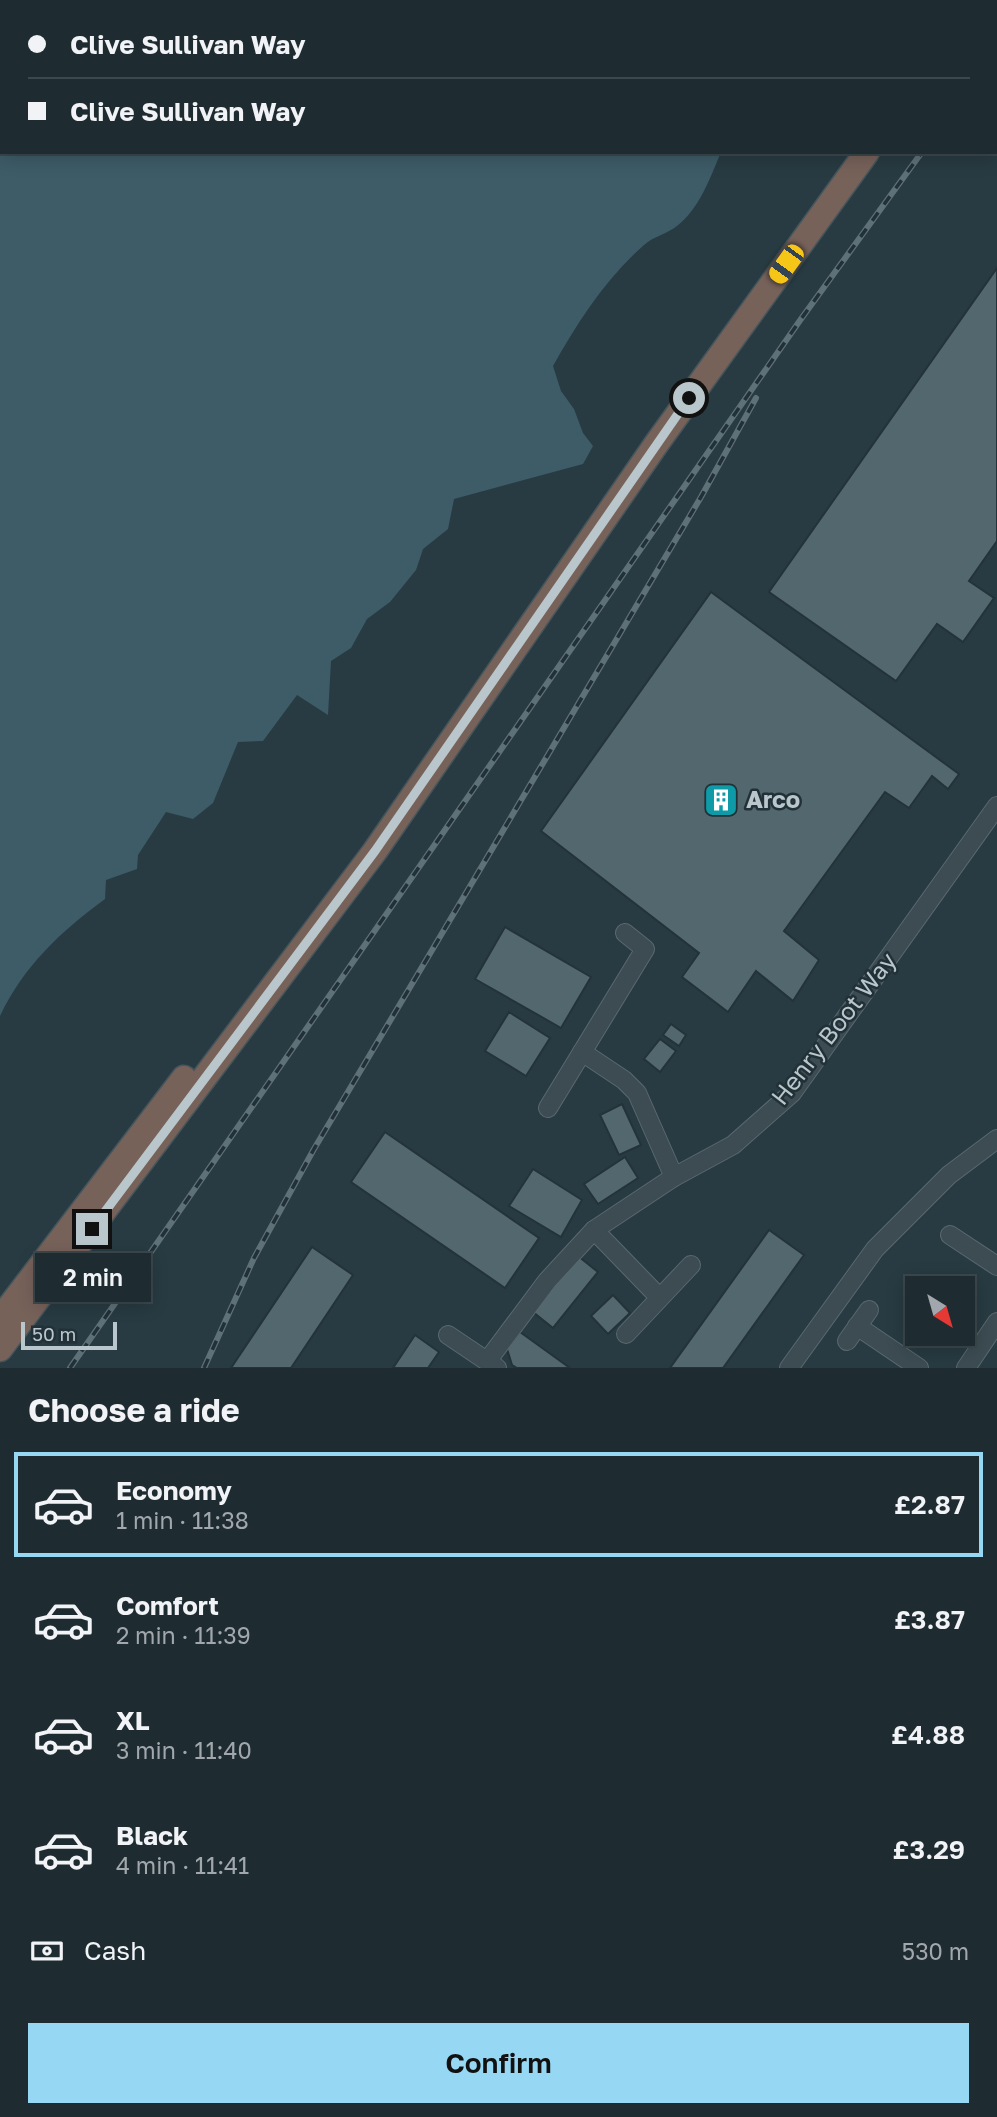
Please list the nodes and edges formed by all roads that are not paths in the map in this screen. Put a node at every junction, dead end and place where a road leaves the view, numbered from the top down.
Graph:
1 (845, 154) edge
2 (866, 154) edge
3 (997, 806) edge
4 (625, 933) dead end
5 (582, 1052) junction
6 (548, 1108) dead end
7 (997, 1139) edge
8 (674, 1177) junction
9 (594, 1230) junction
10 (950, 1235) dead end
11 (691, 1265) dead end
12 (997, 1266) edge
13 (659, 1297) junction
14 (869, 1310) dead end
15 (0, 1319) edge
16 (997, 1322) edge
17 (626, 1334) dead end
18 (448, 1335) dead end
19 (0, 1349) edge
20 (492, 1364) edge
21 (789, 1368) edge
22 (919, 1368) edge
23 (967, 1368) edge

1 - 15 highway
2 - 19 highway
3 - 8 street, Henry Boot Way
4 - 5 street
5 - 6 street
5 - 8 street
7 - 21 street
8 - 9 street, Henry Boot Way
9 - 13 street
9 - 20 street, Henry Boot Way
10 - 12 street
11 - 13 street
13 - 17 street
14 - 22 street
16 - 23 street
18 - 20 street, Henry Boot Way

